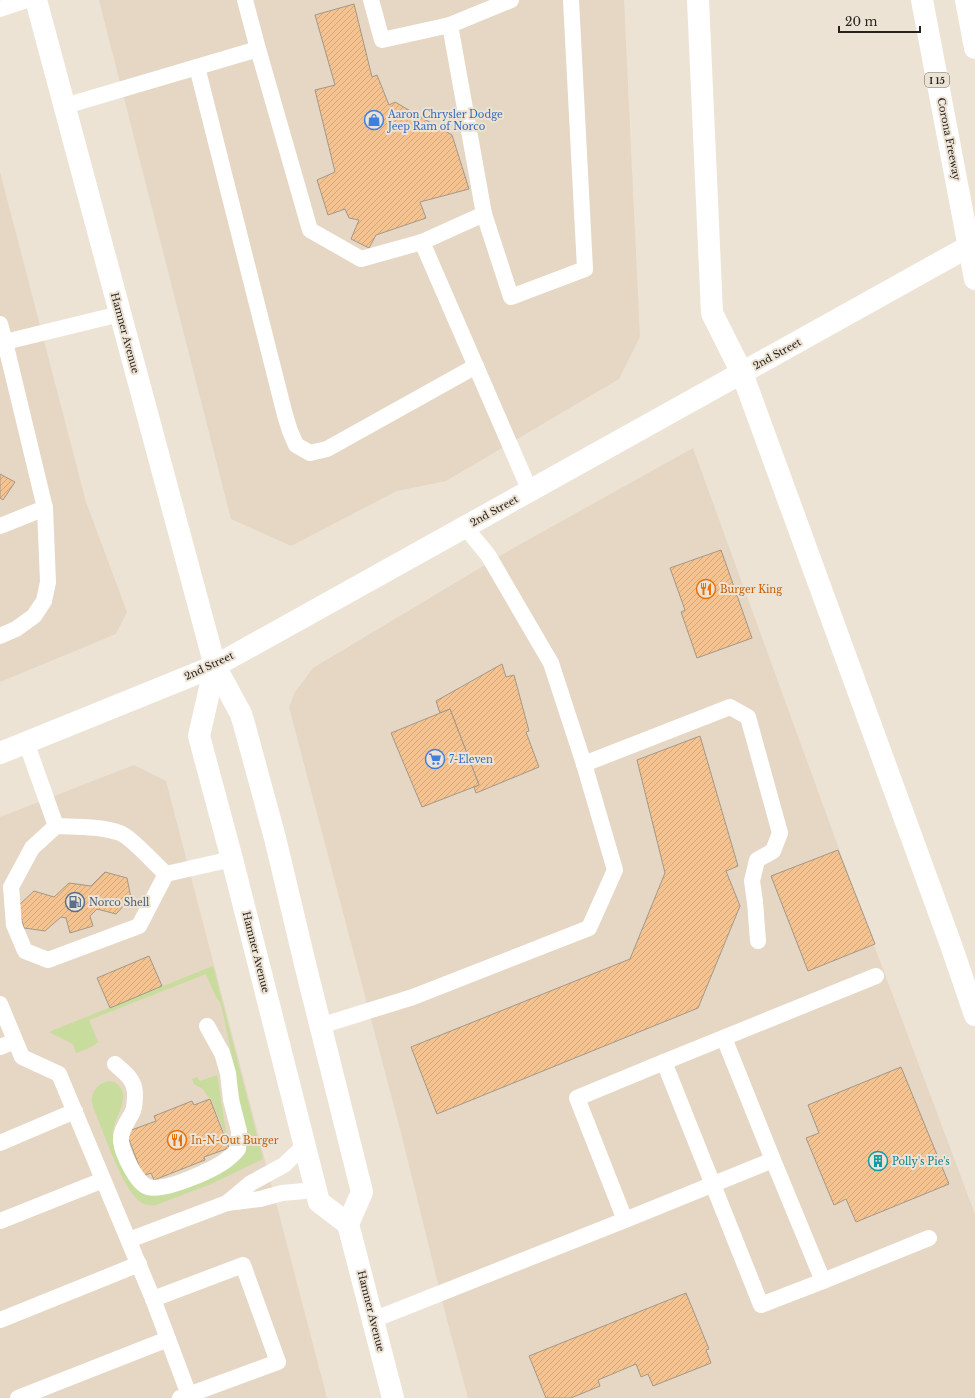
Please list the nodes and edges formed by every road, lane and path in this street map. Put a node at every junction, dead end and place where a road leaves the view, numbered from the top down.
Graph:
1 (27, 0) edge
2 (36, 0) edge
3 (245, 0) edge
4 (372, 0) edge
5 (511, 0) edge
6 (571, 0) edge
7 (698, 0) edge
8 (922, 0) edge
9 (966, 0) edge
10 (0, 9) edge
11 (450, 25) junction
12 (975, 48) edge
13 (258, 49) junction
14 (197, 67) junction
15 (65, 106) junction
16 (484, 214) junction
17 (422, 242) junction
18 (975, 243) edge
19 (975, 279) edge
20 (120, 314) junction
21 (0, 324) edge
22 (2, 343) edge
23 (476, 366) junction
24 (742, 373) junction
25 (530, 491) junction
26 (45, 508) junction
27 (0, 526) edge
28 (465, 526) junction
29 (0, 636) edge
30 (215, 666) junction
31 (26, 742) junction
32 (0, 753) edge
33 (584, 764) junction
34 (56, 826) junction
35 (232, 859) junction
36 (166, 874) junction
37 (758, 941) dead end
38 (876, 976) dead end
39 (0, 1004) edge
40 (975, 1015) edge
41 (207, 1026) dead end
42 (320, 1026) junction
43 (724, 1038) junction
44 (15, 1041) junction
45 (0, 1047) edge
46 (664, 1062) junction
47 (115, 1064) dead end
48 (75, 1111) junction
49 (0, 1143) edge
50 (305, 1145) junction
51 (773, 1160) junction
52 (103, 1180) junction
53 (714, 1184) junction
54 (316, 1190) junction
55 (227, 1203) junction
56 (625, 1220) junction
57 (0, 1221) edge
58 (348, 1224) junction
59 (929, 1238) dead end
60 (129, 1240) junction
61 (139, 1264) junction
62 (823, 1281) junction
63 (153, 1298) junction
64 (0, 1320) edge
65 (373, 1320) junction
66 (168, 1338) junction
67 (185, 1396) edge
68 (18, 1398) edge
69 (393, 1398) edge

1 - 10 lane
2 - 15 main road, Hamner Avenue
3 - 13 lane
4 - 11 lane
5 - 11 lane
6 - 16 lane
7 - 24 main road
8 - 19 main road, Corona Freeway / I 15
9 - 12 main road
11 - 16 lane
13 - 14 lane
13 - 17 lane
14 - 15 lane
14 - 23 lane
15 - 20 main road, Hamner Avenue
16 - 17 lane
17 - 23 lane
18 - 24 main road, 2nd Street
20 - 22 lane
20 - 30 main road, Hamner Avenue
21 - 22 lane
22 - 26 lane
23 - 25 lane
24 - 25 main road, 2nd Street
24 - 40 main road
25 - 28 main road, 2nd Street
26 - 27 lane
26 - 29 lane
28 - 30 main road, 2nd Street
28 - 33 lane
30 - 31 main road, 2nd Street
30 - 35 main road, Hamner Avenue
30 - 42 main road, Hamner Avenue
31 - 32 main road, 2nd Street
31 - 34 lane
33 - 37 lane
33 - 42 lane
34 - 36 lane
34 - 36 lane
35 - 36 lane
35 - 50 main road, Hamner Avenue
38 - 43 lane
39 - 44 lane
41 - 47 lane
42 - 58 main road, Hamner Avenue
43 - 46 lane
43 - 51 lane
44 - 45 lane
44 - 48 lane
46 - 53 lane
46 - 56 lane
48 - 49 lane
48 - 52 lane
50 - 54 main road, Hamner Avenue
50 - 55 lane
51 - 53 lane
51 - 62 lane
52 - 57 lane
52 - 60 lane
53 - 56 lane
53 - 62 lane
54 - 55 lane
54 - 58 main road, Hamner Avenue
55 - 60 lane
56 - 65 lane
58 - 65 main road, Hamner Avenue
59 - 62 lane
60 - 61 lane
61 - 63 lane
61 - 64 lane
63 - 66 lane
63 - 67 lane
65 - 69 main road, Hamner Avenue
66 - 67 lane
66 - 68 lane

